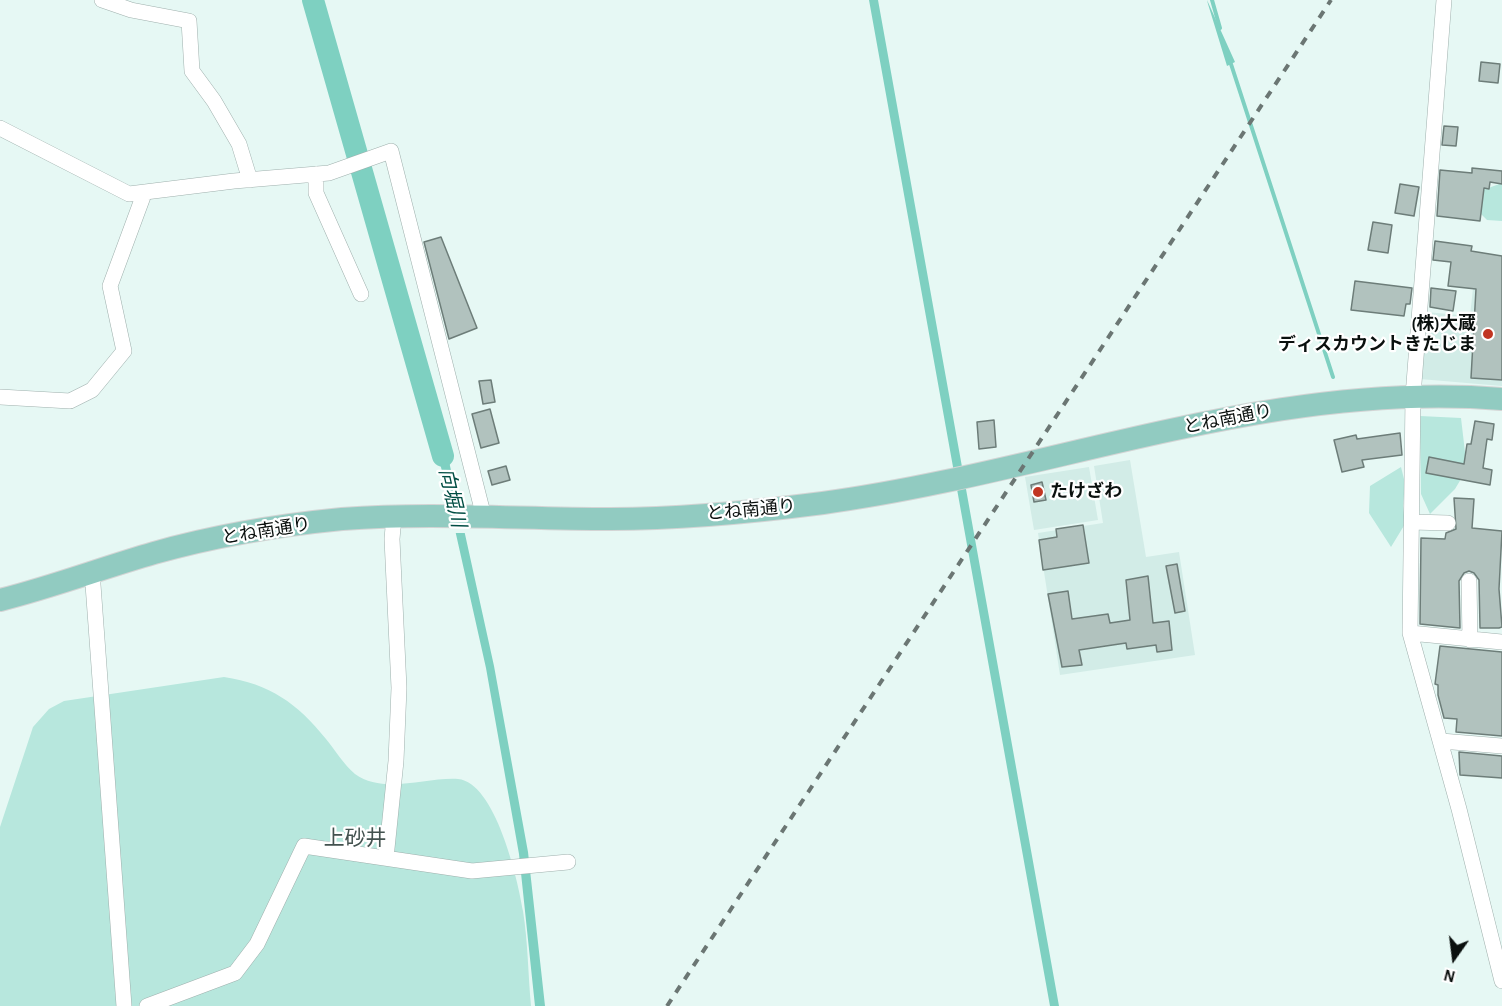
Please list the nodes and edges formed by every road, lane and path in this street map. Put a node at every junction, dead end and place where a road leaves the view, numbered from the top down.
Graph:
1 (102, 0) edge
2 (1444, 0) edge
3 (0, 128) edge
4 (323, 174) junction
5 (250, 180) junction
6 (144, 194) junction
7 (361, 294) dead end
8 (1413, 396) junction
9 (0, 397) edge
10 (1502, 399) edge
11 (394, 516) junction
12 (482, 517) junction
13 (1412, 522) junction
14 (1448, 523) dead end
15 (92, 571) junction
16 (1469, 581) dead end
17 (0, 600) edge
18 (1410, 633) junction
19 (1470, 640) junction
20 (1502, 642) edge
21 (1441, 741) junction
22 (1502, 746) edge
23 (386, 858) junction
24 (568, 862) dead end
25 (1502, 981) edge
26 (124, 1006) edge
27 (147, 1006) edge

1 - 5 street
2 - 8 street
3 - 6 street
4 - 5 street
4 - 7 street
4 - 12 street
5 - 6 street
6 - 9 street
8 - 10 main road, とね南通り
8 - 12 main road, とね南通り
8 - 13 street
11 - 12 main road, とね南通り
11 - 15 main road, とね南通り
11 - 23 street
13 - 14 street
13 - 18 street
15 - 17 main road, とね南通り
15 - 26 street
16 - 19 street
18 - 19 street
18 - 21 street
19 - 20 street
21 - 22 street
21 - 25 street
23 - 24 street
23 - 27 street

